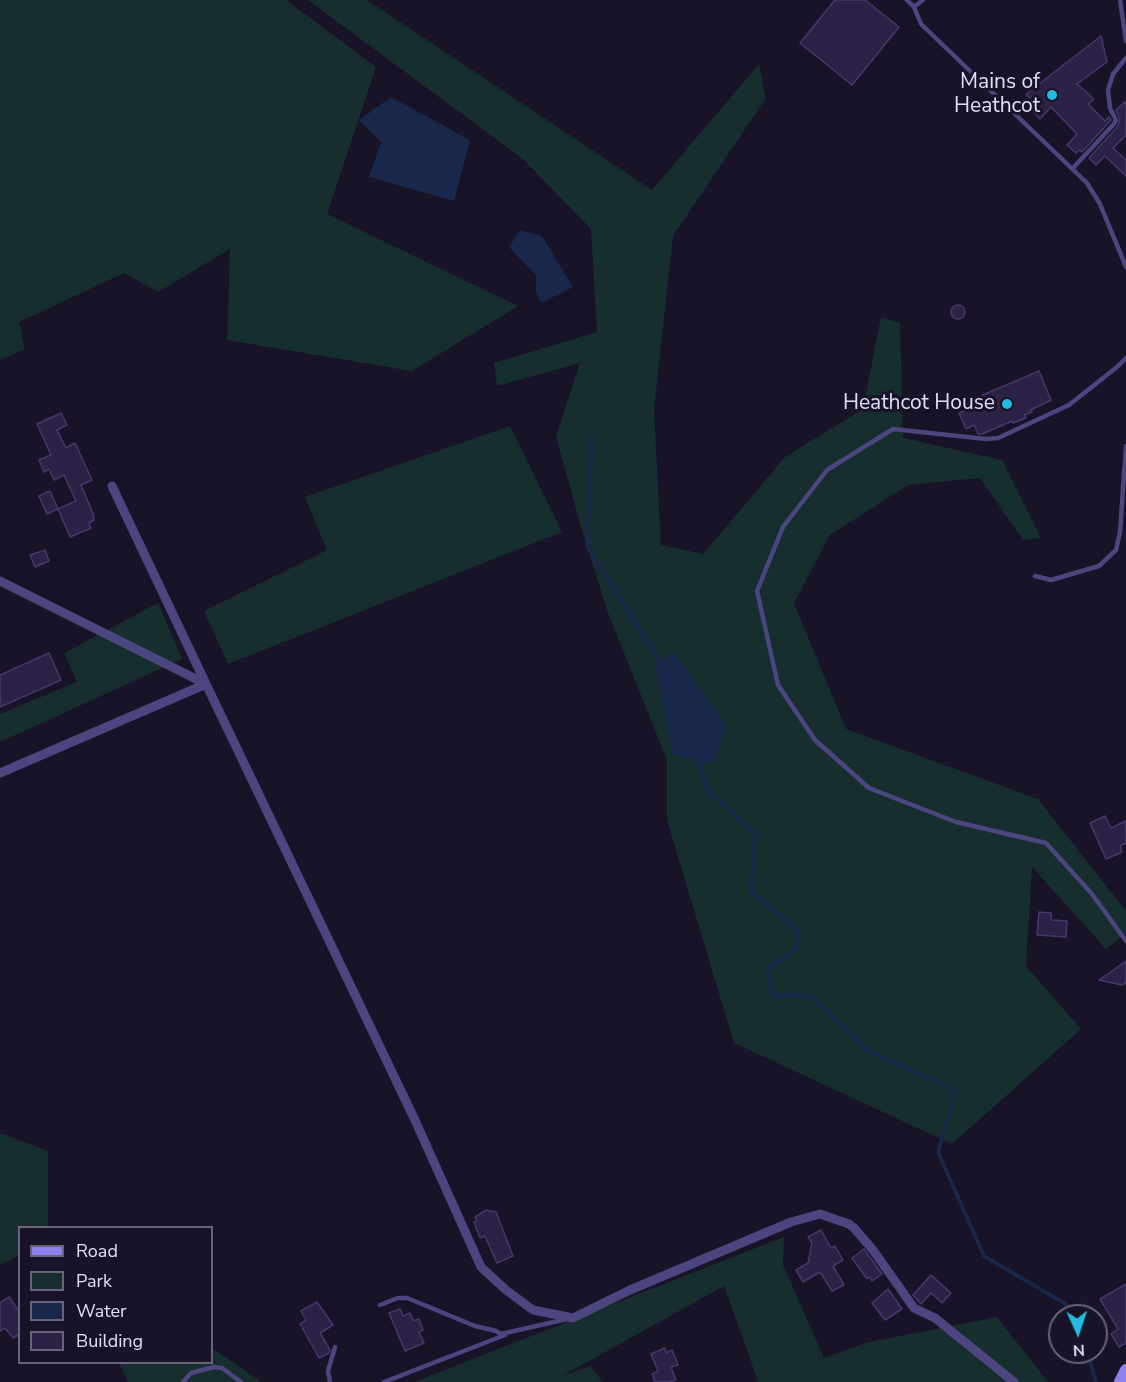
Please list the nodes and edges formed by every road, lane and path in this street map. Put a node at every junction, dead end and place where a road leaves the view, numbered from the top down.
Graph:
1 (907, 0) edge
2 (923, 0) edge
3 (1120, 0) edge
4 (914, 7) junction
5 (1126, 41) edge
6 (1126, 58) edge
7 (1073, 168) junction
8 (1126, 267) edge
9 (1126, 358) edge
10 (1126, 446) edge
11 (112, 486) dead end
12 (1035, 576) dead end
13 (0, 581) edge
14 (206, 684) junction
15 (0, 773) edge
16 (1126, 941) edge
17 (380, 1305) dead end
18 (573, 1318) junction
19 (507, 1335) junction
20 (335, 1347) dead end
21 (1126, 1370) edge
22 (183, 1382) edge
23 (241, 1382) edge
24 (330, 1382) edge
25 (384, 1382) edge
26 (1014, 1382) edge
27 (1120, 1382) edge

1 - 4 lane
2 - 4 lane
3 - 5 lane
4 - 7 lane
6 - 7 lane
7 - 8 lane
9 - 16 lane
10 - 12 lane
11 - 14 street
13 - 14 street
14 - 15 street
14 - 18 street
17 - 19 lane
18 - 19 lane
18 - 26 street
19 - 25 lane
20 - 24 lane
21 - 27 main road
22 - 23 lane

